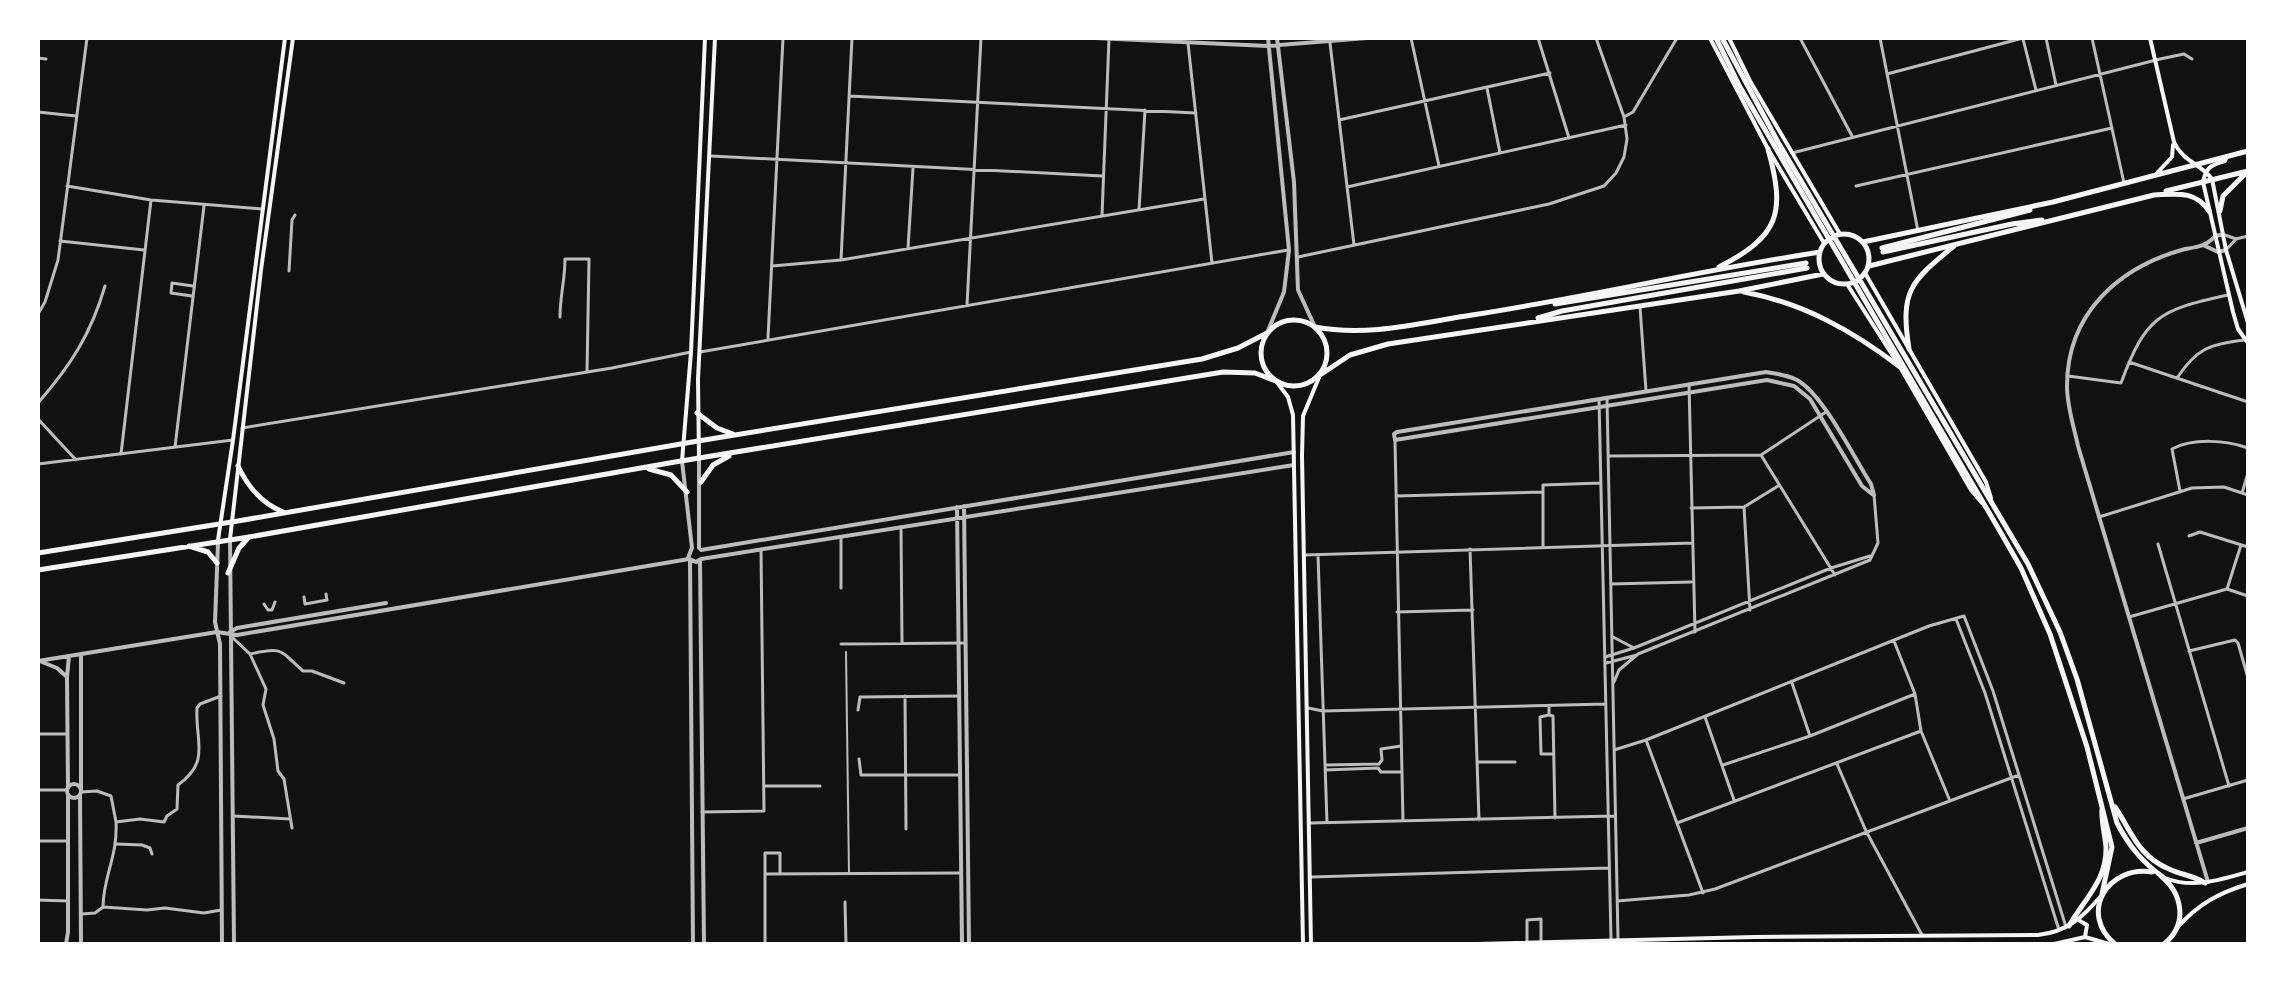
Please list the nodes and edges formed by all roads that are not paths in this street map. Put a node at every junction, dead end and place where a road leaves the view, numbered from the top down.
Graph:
1 (87, 38) edge
2 (285, 38) edge
3 (293, 38) edge
4 (705, 38) edge
5 (715, 38) edge
6 (783, 38) edge
7 (852, 38) edge
8 (981, 38) edge
9 (1095, 38) edge
10 (1268, 38) edge
11 (1277, 38) edge
12 (1367, 38) edge
13 (1411, 38) edge
14 (1538, 38) edge
15 (1596, 38) edge
16 (1677, 38) edge
17 (1713, 38) edge
18 (1722, 38) edge
19 (1729, 38) edge
20 (1800, 38) edge
21 (1880, 38) edge
22 (2023, 38) edge
23 (2046, 38) edge
24 (2092, 38) edge
25 (2150, 38) edge
26 (1109, 39) edge
27 (1188, 43) junction
28 (1330, 43) junction
29 (1278, 45) junction
30 (1268, 46) junction
31 (38, 58) edge
32 (46, 59) dead end
33 (2192, 59) dead end
34 (2155, 60) junction
35 (1550, 73) junction
36 (2100, 73) junction
37 (1887, 74) junction
38 (1743, 85) junction
39 (2056, 85) junction
40 (1487, 88) junction
41 (2036, 90) junction
42 (849, 96) junction
43 (1425, 100) junction
44 (978, 103) junction
45 (1106, 108) junction
46 (1145, 110) junction
47 (38, 112) edge
48 (1196, 113) junction
49 (76, 116) junction
50 (1624, 117) junction
51 (1339, 120) junction
52 (1626, 125) junction
53 (1897, 125) junction
54 (2112, 128) junction
55 (1852, 136) junction
56 (1569, 138) junction
57 (2174, 142) junction
58 (1768, 149) junction
59 (2248, 151) edge
60 (1500, 153) junction
61 (1792, 153) junction
62 (709, 156) junction
63 (2227, 156) junction
64 (777, 159) junction
65 (845, 163) junction
66 (2195, 165) junction
67 (913, 166) junction
68 (1439, 166) junction
69 (974, 170) junction
70 (2205, 170) junction
71 (2248, 171) edge
72 (1907, 175) junction
73 (2154, 175) junction
74 (1102, 176) junction
75 (2212, 179) junction
76 (2203, 182) junction
77 (2124, 183) junction
78 (67, 186) junction
79 (1856, 186) dead end
80 (1347, 187) junction
81 (2154, 195) junction
82 (1204, 199) junction
83 (151, 200) junction
84 (2053, 202) junction
85 (204, 206) junction
86 (263, 209) junction
87 (1139, 210) junction
88 (2209, 211) junction
89 (2220, 211) junction
90 (295, 215) dead end
91 (1101, 216) junction
92 (2064, 218) junction
93 (1918, 231) junction
94 (1840, 234) junction
95 (2223, 235) junction
96 (2215, 236) junction
97 (2248, 236) edge
98 (971, 237) junction
99 (2236, 239) junction
100 (60, 241) junction
101 (1863, 242) junction
102 (1824, 243) junction
103 (1957, 244) junction
104 (1354, 245) junction
105 (2203, 245) junction
106 (908, 248) junction
107 (145, 250) junction
108 (1289, 250) junction
109 (2226, 250) junction
110 (1820, 252) junction
111 (2218, 252) junction
112 (1298, 257) junction
113 (841, 260) junction
114 (1212, 263) junction
115 (772, 266) junction
116 (1869, 266) junction
117 (1714, 270) junction
118 (289, 271) dead end
119 (1865, 273) junction
120 (1823, 274) junction
121 (1847, 284) junction
122 (105, 286) dead end
123 (193, 286) junction
124 (1739, 291) junction
125 (2228, 294) junction
126 (192, 296) junction
127 (967, 305) junction
128 (1520, 307) junction
129 (1640, 307) junction
130 (38, 314) edge
131 (1878, 315) junction
132 (560, 317) dead end
133 (2248, 322) edge
134 (1522, 323) junction
135 (1315, 327) junction
136 (2238, 329) junction
137 (1267, 333) junction
138 (768, 338) junction
139 (2247, 342) edge
140 (1909, 349) junction
141 (691, 352) junction
142 (700, 352) junction
143 (2129, 362) junction
144 (1900, 367) junction
145 (587, 372) junction
146 (1320, 375) junction
147 (2068, 376) junction
148 (2177, 378) junction
149 (1276, 381) junction
150 (1689, 384) junction
151 (1646, 391) junction
152 (1689, 392) junction
153 (1607, 398) junction
154 (1599, 399) junction
155 (2248, 402) edge
156 (38, 403) edge
157 (1608, 406) junction
158 (1600, 407) junction
159 (1826, 412) junction
160 (697, 413) junction
161 (1820, 416) junction
162 (38, 419) edge
163 (242, 428) junction
164 (737, 436) junction
165 (233, 440) junction
166 (1395, 440) junction
167 (698, 441) junction
168 (682, 444) junction
169 (175, 447) junction
170 (2248, 448) edge
171 (1294, 452) junction
172 (734, 453) junction
173 (121, 454) junction
174 (1761, 455) junction
175 (1609, 456) junction
176 (1690, 457) junction
177 (699, 459) junction
178 (76, 460) junction
179 (682, 461) junction
180 (38, 464) edge
181 (1294, 465) junction
182 (238, 466) junction
183 (648, 468) junction
184 (2248, 473) edge
185 (701, 482) junction
186 (226, 483) junction
187 (236, 483) junction
188 (1601, 483) junction
189 (1779, 485) junction
190 (2180, 491) junction
191 (687, 492) junction
192 (1542, 492) junction
193 (2242, 493) junction
194 (1874, 495) junction
195 (2248, 495) edge
196 (1396, 496) junction
197 (1991, 501) junction
198 (1983, 504) junction
199 (964, 506) junction
200 (957, 507) junction
201 (1744, 507) junction
202 (1691, 508) junction
203 (284, 513) junction
204 (964, 517) junction
205 (2099, 517) junction
206 (957, 518) junction
207 (231, 522) junction
208 (870, 522) junction
209 (220, 523) junction
210 (901, 527) junction
211 (871, 532) junction
212 (803, 533) junction
213 (2189, 536) dead end
214 (249, 537) junction
215 (841, 537) junction
216 (230, 539) junction
217 (218, 540) junction
218 (803, 542) junction
219 (1692, 543) junction
220 (2158, 544) dead end
221 (184, 545) junction
222 (1603, 545) junction
223 (1611, 545) junction
224 (2241, 545) junction
225 (1543, 546) junction
226 (2248, 547) edge
227 (692, 548) junction
228 (700, 549) junction
229 (761, 549) junction
230 (1470, 549) junction
231 (1396, 551) junction
232 (38, 553) edge
233 (1305, 555) junction
234 (1318, 555) junction
235 (1872, 555) junction
236 (690, 560) junction
237 (701, 560) junction
238 (217, 563) junction
239 (1831, 568) junction
240 (38, 570) edge
241 (228, 573) junction
242 (1835, 575) junction
243 (1693, 582) junction
244 (1611, 584) junction
245 (841, 588) dead end
246 (2227, 589) junction
247 (326, 594) dead end
248 (2248, 596) edge
249 (304, 597) dead end
250 (1748, 601) junction
251 (275, 602) dead end
252 (386, 603) dead end
253 (264, 604) dead end
254 (2174, 604) junction
255 (1473, 610) junction
256 (1750, 610) junction
257 (1396, 611) junction
258 (2129, 617) junction
259 (1956, 619) junction
260 (270, 622) junction
261 (1694, 623) junction
262 (701, 625) junction
263 (691, 626) junction
264 (271, 629) junction
265 (217, 632) junction
266 (1695, 633) junction
267 (230, 634) junction
268 (1612, 636) junction
269 (1894, 640) junction
270 (902, 643) junction
271 (958, 643) junction
272 (965, 643) junction
273 (841, 644) dead end
274 (1634, 648) junction
275 (2189, 651) junction
276 (846, 652) dead end
277 (250, 654) junction
278 (1638, 654) junction
279 (81, 655) junction
280 (69, 656) junction
281 (1613, 656) junction
282 (1605, 657) junction
283 (39, 661) edge
284 (1614, 662) junction
285 (1606, 663) junction
286 (67, 677) junction
287 (2248, 678) edge
288 (1792, 681) junction
289 (344, 683) dead end
290 (1613, 686) junction
291 (1915, 694) junction
292 (221, 696) junction
293 (905, 696) junction
294 (959, 696) junction
295 (966, 696) junction
296 (1606, 704) junction
297 (1549, 706) junction
298 (1308, 708) junction
299 (1476, 708) junction
300 (1400, 709) junction
301 (858, 710) dead end
302 (1323, 711) junction
303 (1549, 715) junction
304 (691, 716) junction
305 (702, 716) junction
306 (1705, 716) junction
307 (1921, 731) junction
308 (38, 734) edge
309 (67, 734) junction
310 (1810, 736) junction
311 (1646, 740) junction
312 (1401, 746) junction
313 (1614, 750) junction
314 (1553, 754) junction
315 (859, 759) dead end
316 (1478, 762) junction
317 (1515, 762) dead end
318 (1837, 764) junction
319 (1723, 765) junction
320 (1325, 767) junction
321 (1402, 772) junction
322 (906, 775) junction
323 (960, 775) junction
324 (967, 775) junction
325 (2019, 775) junction
326 (2012, 778) junction
327 (2248, 780) edge
328 (764, 786) junction
329 (820, 786) dead end
330 (2229, 786) junction
331 (38, 790) edge
332 (68, 791) junction
333 (81, 792) junction
334 (2183, 799) junction
335 (1734, 800) junction
336 (1950, 801) junction
337 (2111, 801) junction
338 (2103, 804) junction
339 (702, 812) junction
340 (234, 816) junction
341 (1615, 816) junction
342 (1608, 817) junction
343 (1555, 818) junction
344 (290, 819) junction
345 (1479, 820) junction
346 (1403, 821) junction
347 (116, 822) junction
348 (1310, 823) junction
349 (1327, 823) junction
350 (1677, 823) junction
351 (292, 828) dead end
352 (2248, 828) edge
353 (906, 829) dead end
354 (1866, 831) junction
355 (38, 841) edge
356 (68, 841) junction
357 (2196, 843) junction
358 (117, 844) junction
359 (152, 854) dead end
360 (1609, 868) junction
361 (968, 872) junction
362 (2248, 872) edge
363 (961, 873) junction
364 (765, 874) junction
365 (780, 875) junction
366 (849, 875) junction
367 (1312, 877) junction
368 (2163, 877) junction
369 (2206, 882) junction
370 (2248, 884) edge
371 (1703, 893) junction
372 (2102, 894) junction
373 (38, 900) edge
374 (68, 901) junction
375 (1617, 901) junction
376 (845, 902) dead end
377 (103, 907) junction
378 (222, 909) junction
379 (80, 914) junction
380 (2080, 921) junction
381 (2068, 926) junction
382 (2178, 927) junction
383 (2059, 930) junction
384 (1922, 935) junction
385 (1985, 936) junction
386 (1754, 937) junction
387 (2085, 937) junction
388 (1611, 939) junction
389 (1618, 939) junction
390 (1527, 941) junction
391 (1541, 941) junction
392 (2067, 943) edge
393 (66, 944) edge
394 (81, 944) edge
395 (222, 944) edge
396 (234, 944) edge
397 (693, 944) edge
398 (704, 944) edge
399 (765, 944) edge
400 (846, 944) edge
401 (962, 944) edge
402 (969, 944) edge
403 (1304, 944) edge
404 (1312, 944) edge
405 (1477, 944) edge
406 (1755, 944) edge
407 (1985, 944) edge
408 (2058, 944) edge
409 (2112, 944) edge
410 (2164, 944) edge
411 (2173, 944) edge

1 - 49 street
2 - 86 main road
3 - 163 main road
4 - 141 main road
5 - 62 main road
6 - 64 street
7 - 42 street
8 - 44 street
9 - 26 street
10 - 30 street
11 - 29 street
12 - 28 street
13 - 43 street
14 - 35 street
15 - 50 street
16 - 50 street
17 - 38 highway
18 - 38 highway
19 - 38 main road
20 - 55 street
21 - 37 street
22 - 37 street
22 - 41 street
23 - 39 street
24 - 36 street
25 - 34 main road
26 - 27 street
26 - 45 street
27 - 30 street
27 - 48 street
28 - 29 street
28 - 51 street
29 - 30 street
29 - 112 street
30 - 108 street
31 - 32 street
33 - 34 street
34 - 36 street
34 - 57 main road
35 - 40 street
35 - 56 street
36 - 39 street
36 - 54 street
37 - 53 street
38 - 58 main road
38 - 61 main road
38 - 131 highway
39 - 41 street
40 - 43 street
40 - 60 street
41 - 53 street
42 - 44 street
42 - 65 street
43 - 51 street
43 - 68 street
44 - 45 street
44 - 69 street
45 - 46 street
45 - 74 street
46 - 48 street
46 - 87 street
47 - 49 street
48 - 82 street
49 - 78 street
50 - 52 street
51 - 80 street
52 - 56 street
52 - 104 street
53 - 55 street
53 - 72 street
54 - 72 street
54 - 77 street
55 - 61 street
56 - 60 street
57 - 66 main road
57 - 73 main road
58 - 102 main road
58 - 117 highway
59 - 63 highway
60 - 68 street
61 - 94 main road
62 - 64 street
62 - 142 main road
63 - 66 highway
63 - 70 main road
64 - 65 street
64 - 115 street
65 - 67 street
65 - 113 street
66 - 70 main road
66 - 73 highway
67 - 69 street
67 - 106 street
68 - 80 street
69 - 74 street
69 - 98 street
70 - 75 main road
70 - 76 main road
71 - 75 highway
71 - 89 highway
72 - 79 street
72 - 93 street
73 - 77 highway
74 - 91 street
75 - 76 highway
75 - 89 main road
76 - 81 highway
76 - 88 main road
77 - 84 highway
78 - 83 street
78 - 100 street
80 - 104 street
81 - 88 highway
81 - 92 highway
82 - 87 street
82 - 114 street
83 - 85 street
83 - 107 street
84 - 92 highway
84 - 93 highway
85 - 86 street
85 - 123 street
86 - 165 main road
87 - 91 street
88 - 96 main road
89 - 95 main road
90 - 118 street
91 - 98 street
92 - 103 highway
93 - 101 highway
94 - 101 highway
94 - 102 highway
95 - 96 street
95 - 99 street
95 - 109 main road
96 - 105 street
96 - 111 main road
97 - 99 street
98 - 106 street
98 - 127 street
99 - 109 street
100 - 107 street
100 - 130 street
101 - 116 highway
102 - 110 highway
103 - 116 highway
103 - 140 highway
104 - 112 street
105 - 111 street
105 - 147 street
106 - 113 street
107 - 173 street
108 - 114 street
108 - 137 street
109 - 111 street
109 - 133 main road
110 - 117 highway
110 - 120 highway
111 - 125 main road
112 - 135 street
113 - 115 street
114 - 127 street
115 - 138 street
116 - 119 highway
117 - 128 highway
119 - 121 highway
119 - 140 main road
120 - 121 highway
120 - 124 highway
121 - 144 main road
122 - 156 street
123 - 126 street
123 - 126 street
124 - 129 highway
124 - 144 highway
125 - 136 main road
125 - 143 street
126 - 169 street
127 - 138 street
128 - 134 highway
128 - 135 highway
129 - 134 highway
129 - 151 street
131 - 197 highway
131 - 198 highway
132 - 145 street
133 - 136 street
134 - 146 highway
135 - 137 highway
135 - 146 highway
136 - 139 main road
137 - 149 highway
137 - 164 highway
138 - 142 street
139 - 148 street
140 - 197 main road
141 - 145 street
141 - 168 main road
142 - 160 main road
143 - 147 street
143 - 148 street
144 - 198 main road
145 - 163 street
146 - 149 highway
146 - 233 main road
147 - 205 street
148 - 155 street
149 - 171 main road
149 - 172 highway
150 - 151 street
150 - 152 street
150 - 159 street
151 - 153 street
152 - 157 street
152 - 161 street
152 - 176 street
153 - 154 street
153 - 157 street
154 - 158 street
154 - 166 street
157 - 158 street
157 - 175 street
158 - 166 street
158 - 188 street
159 - 161 street
159 - 194 street
160 - 164 highway
160 - 167 main road
161 - 174 street
161 - 194 street
162 - 178 street
163 - 182 main road
164 - 167 highway
165 - 169 street
165 - 186 main road
166 - 196 street
167 - 168 highway
167 - 177 main road
168 - 179 main road
168 - 203 highway
169 - 173 street
170 - 190 street
171 - 181 main road
171 - 199 street
172 - 177 highway
172 - 185 highway
173 - 178 street
174 - 176 street
174 - 189 street
175 - 176 street
175 - 223 street
176 - 202 street
177 - 179 highway
177 - 185 street
178 - 180 street
179 - 183 highway
179 - 191 street
181 - 204 street
181 - 403 main road
182 - 187 main road
182 - 203 highway
183 - 191 highway
183 - 214 highway
184 - 193 street
185 - 228 street
186 - 187 main road
186 - 209 main road
187 - 207 main road
188 - 192 street
188 - 222 street
189 - 201 street
189 - 239 street
190 - 193 street
190 - 205 street
191 - 227 street
192 - 196 street
192 - 225 street
193 - 195 street
194 - 235 street
196 - 231 street
197 - 337 highway
198 - 338 highway
199 - 200 street
199 - 204 street
200 - 206 street
200 - 208 street
201 - 202 street
201 - 250 street
202 - 219 street
203 - 207 highway
204 - 206 street
204 - 272 street
205 - 258 street
206 - 210 street
206 - 271 street
207 - 209 highway
207 - 216 main road
208 - 211 street
208 - 212 street
209 - 217 main road
209 - 232 highway
210 - 211 street
210 - 270 street
211 - 215 street
212 - 218 street
212 - 228 street
213 - 224 street
214 - 216 highway
214 - 241 highway
215 - 218 street
215 - 245 street
216 - 217 highway
216 - 241 street
217 - 221 highway
217 - 238 street
218 - 229 street
219 - 223 street
219 - 243 street
220 - 254 street
221 - 238 highway
221 - 240 highway
222 - 223 street
222 - 225 street
222 - 282 street
223 - 244 street
224 - 226 street
224 - 246 street
225 - 230 street
227 - 228 street
227 - 236 street
228 - 237 street
229 - 237 street
229 - 328 street
230 - 231 street
230 - 255 street
231 - 234 street
231 - 257 street
233 - 234 street
233 - 298 main road
234 - 302 street
235 - 239 street
235 - 242 street
236 - 237 street
236 - 263 street
236 - 264 street
237 - 262 street
238 - 265 street
239 - 242 street
239 - 250 street
241 - 267 street
242 - 256 street
243 - 244 street
243 - 261 street
244 - 268 street
246 - 248 street
246 - 254 street
247 - 249 street
250 - 256 street
250 - 261 street
251 - 253 street
252 - 260 street
254 - 258 street
254 - 275 street
255 - 257 street
255 - 299 street
256 - 266 street
257 - 300 street
258 - 334 street
259 - 269 street
259 - 325 street
259 - 326 street
260 - 264 street
260 - 267 street
261 - 266 street
261 - 274 street
262 - 263 street
262 - 305 street
263 - 304 street
264 - 267 street
265 - 267 street
265 - 279 street
265 - 292 street
266 - 278 street
267 - 277 street
267 - 340 street
268 - 274 street
268 - 281 street
269 - 288 street
269 - 291 street
270 - 271 street
270 - 273 street
271 - 272 street
271 - 294 street
272 - 295 street
274 - 281 street
275 - 287 street
275 - 330 street
276 - 366 street
277 - 289 street
277 - 344 street
278 - 284 street
278 - 290 street
279 - 280 street
279 - 333 street
280 - 283 street
280 - 286 street
281 - 282 street
281 - 284 street
282 - 285 street
283 - 286 street
284 - 285 street
284 - 290 street
285 - 296 street
286 - 309 street
288 - 306 street
288 - 310 street
290 - 313 street
291 - 307 street
291 - 310 street
292 - 347 street
292 - 378 street
293 - 294 street
293 - 301 street
293 - 322 street
294 - 295 street
294 - 323 street
295 - 324 street
296 - 297 street
296 - 342 street
297 - 299 street
297 - 303 street
298 - 302 street
298 - 348 main road
299 - 300 street
299 - 316 street
300 - 302 street
300 - 312 street
302 - 320 street
303 - 314 street
303 - 314 street
304 - 305 street
304 - 397 street
305 - 339 street
306 - 311 street
306 - 319 street
307 - 318 street
307 - 336 street
308 - 309 street
309 - 332 street
310 - 319 street
311 - 313 street
311 - 350 street
312 - 320 street
312 - 321 street
313 - 341 street
314 - 343 street
315 - 322 street
316 - 317 street
316 - 345 street
318 - 335 street
318 - 354 street
319 - 335 street
320 - 321 street
320 - 349 street
321 - 346 street
322 - 323 street
322 - 353 street
323 - 324 street
323 - 363 street
324 - 361 street
325 - 326 street
325 - 381 street
326 - 336 street
326 - 383 street
327 - 330 street
328 - 329 street
328 - 339 street
330 - 334 street
331 - 332 street
332 - 333 street
332 - 333 street
332 - 356 street
333 - 347 street
333 - 379 street
334 - 357 street
335 - 350 street
336 - 354 street
337 - 368 highway
337 - 369 highway
338 - 372 highway
338 - 381 highway
339 - 398 street
340 - 344 street
340 - 396 street
341 - 342 street
341 - 375 street
342 - 343 street
342 - 360 street
343 - 345 street
344 - 351 street
345 - 346 street
346 - 349 street
347 - 358 street
348 - 349 street
348 - 367 main road
350 - 371 street
352 - 357 street
354 - 371 street
354 - 384 street
355 - 356 street
356 - 374 street
357 - 369 street
358 - 359 street
358 - 377 street
360 - 367 street
360 - 388 street
361 - 363 street
361 - 402 street
362 - 369 main road
363 - 366 street
363 - 401 street
364 - 365 street
364 - 365 street
364 - 399 street
365 - 366 street
367 - 404 main road
368 - 369 main road
368 - 372 highway
368 - 382 highway
370 - 382 main road
371 - 375 street
372 - 380 main road
372 - 409 highway
373 - 374 street
374 - 393 street
375 - 389 street
376 - 400 street
377 - 378 street
377 - 379 street
378 - 395 street
379 - 394 street
380 - 381 main road
380 - 387 main road
381 - 383 main road
382 - 410 highway
382 - 411 highway
383 - 385 main road
384 - 385 main road
384 - 386 main road
385 - 407 main road
386 - 389 main road
386 - 406 main road
387 - 392 main road
387 - 409 main road
388 - 389 main road
388 - 391 main road
390 - 391 main road
390 - 391 street
390 - 405 main road
392 - 408 main road
403 - 404 main road

